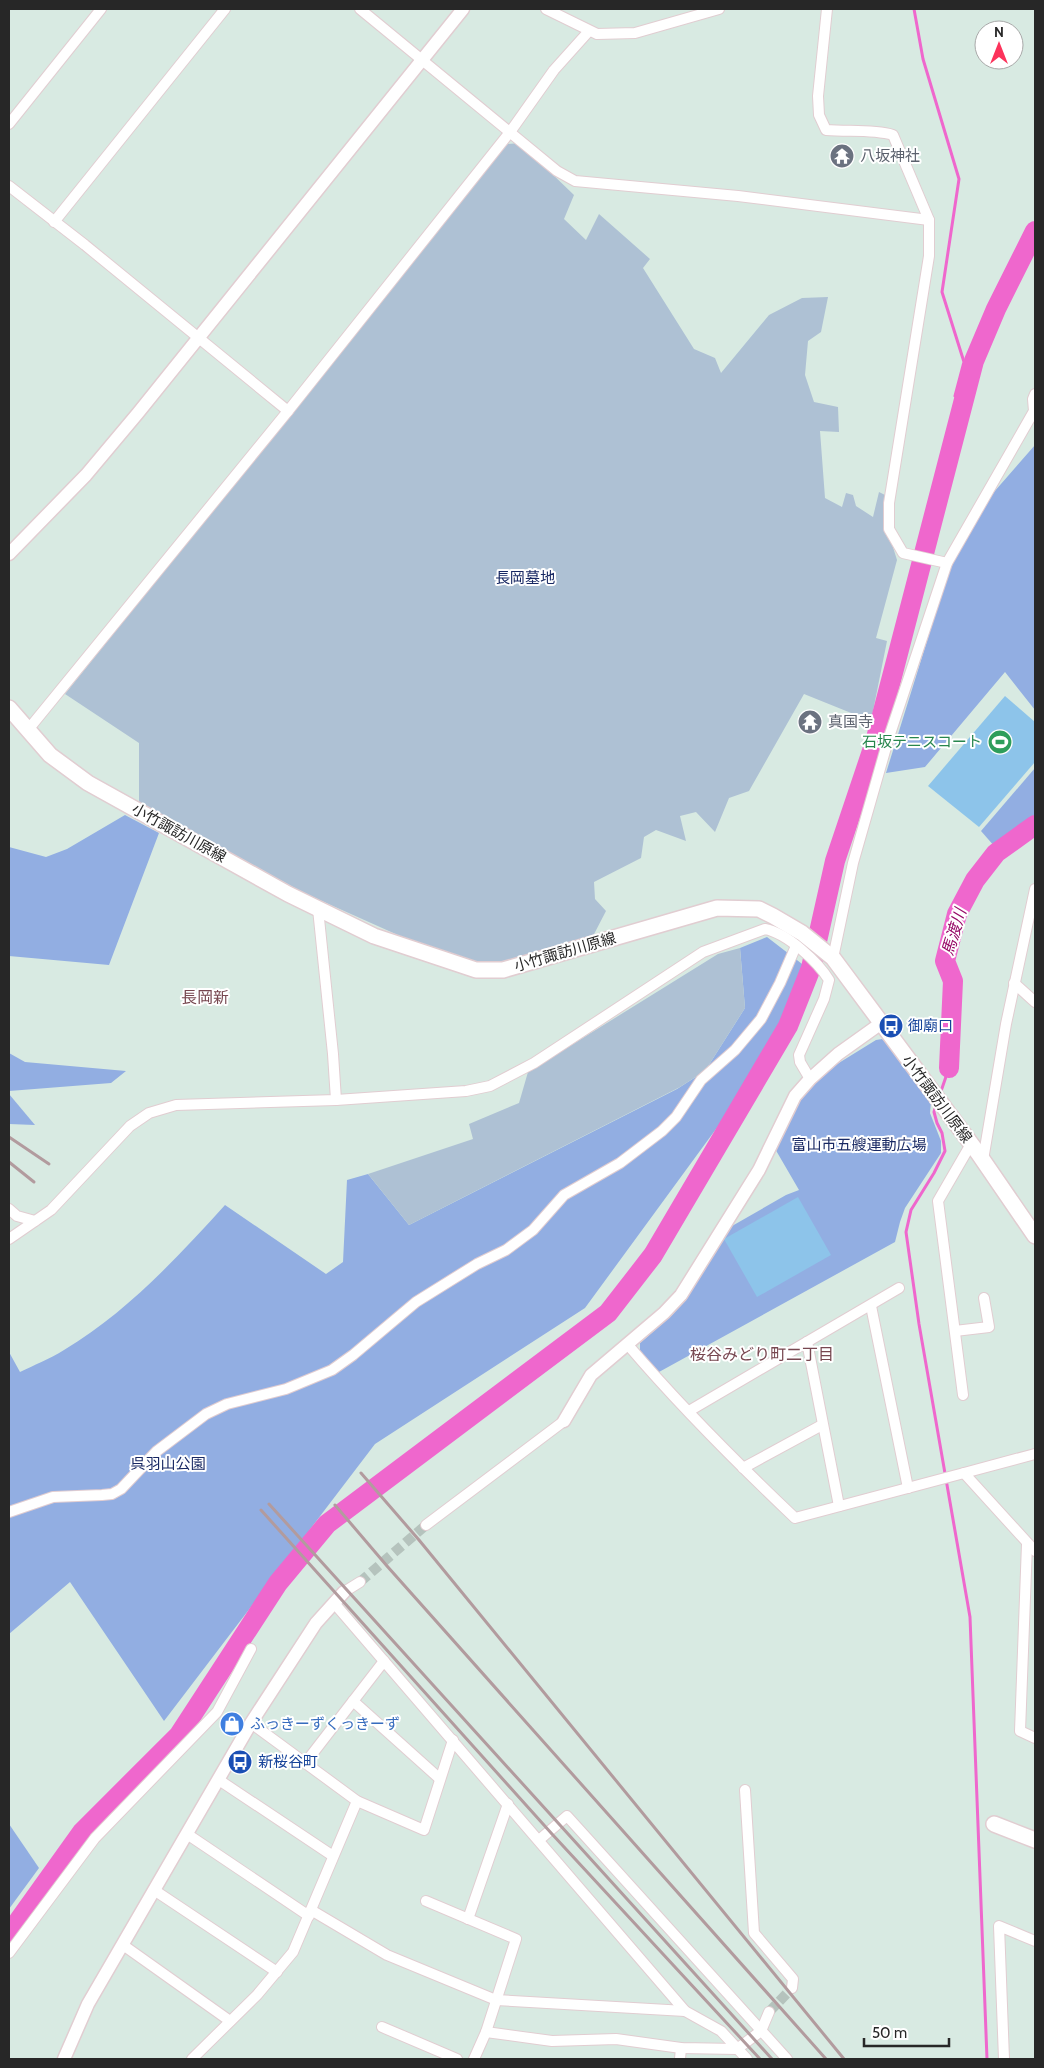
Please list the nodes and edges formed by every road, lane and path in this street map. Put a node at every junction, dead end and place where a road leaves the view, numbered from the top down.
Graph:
1 (101, 9) edge
2 (225, 9) edge
3 (360, 9) edge
4 (463, 9) edge
5 (546, 9) edge
6 (718, 9) edge
7 (827, 9) edge
8 (590, 31) junction
9 (422, 59) junction
10 (9, 124) edge
11 (510, 132) junction
12 (9, 186) edge
13 (929, 220) junction
14 (54, 222) junction
15 (199, 338) junction
16 (1035, 394) edge
17 (288, 411) junction
18 (1035, 411) edge
19 (9, 554) edge
20 (946, 563) junction
21 (9, 709) edge
22 (27, 731) junction
23 (1035, 889) edge
24 (318, 909) junction
25 (799, 939) junction
26 (831, 955) junction
27 (1014, 983) junction
28 (1035, 1002) edge
29 (880, 1024) junction
30 (810, 1079) junction
31 (336, 1100) junction
32 (971, 1144) junction
33 (983, 1160) junction
34 (9, 1209) edge
35 (35, 1221) junction
36 (1035, 1236) edge
37 (9, 1239) edge
38 (899, 1288) dead end
39 (984, 1298) dead end
40 (871, 1306) junction
41 (955, 1331) junction
42 (807, 1342) junction
43 (628, 1345) junction
44 (963, 1394) dead end
45 (689, 1411) junction
46 (564, 1421) joint
47 (822, 1425) junction
48 (1035, 1454) edge
49 (743, 1468) junction
50 (964, 1473) junction
51 (908, 1488) junction
52 (839, 1506) junction
53 (9, 1512) edge
54 (426, 1525) tunnel mouth
55 (1028, 1544) junction
56 (1035, 1551) edge
57 (360, 1582) tunnel mouth
58 (344, 1592) joint
59 (334, 1602) junction
60 (251, 1649) dead end
61 (384, 1661) junction
62 (353, 1701) junction
63 (251, 1723) junction
64 (1035, 1738) edge
65 (453, 1740) junction
66 (306, 1762) junction
67 (440, 1779) junction
68 (218, 1780) junction
69 (745, 1790) dead end
70 (357, 1801) junction
71 (508, 1804) junction
72 (994, 1824) dead end
73 (187, 1834) junction
74 (538, 1840) junction
75 (1035, 1840) edge
76 (333, 1856) junction
77 (154, 1890) junction
78 (426, 1901) dead end
79 (310, 1913) junction
80 (468, 1919) junction
81 (1035, 1941) edge
82 (123, 1945) junction
83 (9, 1953) edge
84 (277, 1972) junction
85 (792, 1988) dead end
86 (496, 2000) junction
87 (685, 2010) junction
88 (769, 2012) tunnel mouth
89 (230, 2021) junction
90 (382, 2027) dead end
91 (761, 2031) junction
92 (486, 2032) junction
93 (681, 2048) junction
94 (738, 2049) junction
95 (64, 2059) edge
96 (192, 2059) edge
97 (457, 2059) edge
98 (474, 2059) edge
99 (680, 2059) edge
100 (747, 2059) edge
101 (787, 2059) edge
102 (1004, 2059) edge

1 - 10 street
2 - 14 street
3 - 9 street
4 - 9 street
5 - 8 street
6 - 8 street
7 - 13 street
8 - 11 street
9 - 11 street
9 - 15 street
11 - 13 street
11 - 17 street
12 - 14 street
13 - 20 street
14 - 15 street
15 - 17 street
15 - 19 street
16 - 18 street
17 - 22 street
18 - 20 street
20 - 26 street
21 - 22 main road, 小竹諏訪川原線
22 - 24 main road, 小竹諏訪川原線
23 - 27 street
24 - 25 main road, 小竹諏訪川原線
24 - 31 street
25 - 26 main road, 小竹諏訪川原線
25 - 30 street
25 - 31 street
25 - 53 street
26 - 29 main road, 小竹諏訪川原線
27 - 28 street
27 - 33 street
29 - 30 street
29 - 32 main road, 小竹諏訪川原線
30 - 43 street
31 - 35 street
32 - 33 main road, 小竹諏訪川原線
32 - 41 street
33 - 36 main road, 小竹諏訪川原線
34 - 35 street
35 - 37 street
38 - 40 street
39 - 41 street
40 - 42 street
40 - 51 street
41 - 44 street
42 - 45 street
42 - 47 street
43 - 45 street
43 - 46 street
45 - 49 street
46 - 54 street
47 - 49 street
47 - 52 street
48 - 50 street
49 - 52 street
50 - 51 street
50 - 55 street
51 - 52 street
55 - 56 street
55 - 64 street
57 - 58 street
58 - 59 street
59 - 61 street
59 - 63 street
60 - 83 street
61 - 62 street
61 - 65 street
62 - 66 street
62 - 67 street
63 - 66 street
63 - 68 street
65 - 67 street
65 - 71 street
66 - 70 street
67 - 70 street
68 - 73 street
68 - 76 street
69 - 85 street
70 - 76 street
71 - 74 street
71 - 80 street
72 - 75 main road
73 - 77 street
73 - 79 street
74 - 87 street
74 - 91 street
76 - 79 street
77 - 82 street
77 - 84 street
78 - 80 street
79 - 84 street
79 - 86 street
80 - 86 street
81 - 102 street
82 - 89 street
82 - 95 street
84 - 89 street
86 - 87 street
86 - 92 street
87 - 94 street
88 - 91 street
89 - 96 street
90 - 97 street
91 - 94 street
91 - 101 street
92 - 93 street
92 - 98 street
93 - 94 street
93 - 99 street
94 - 100 street

